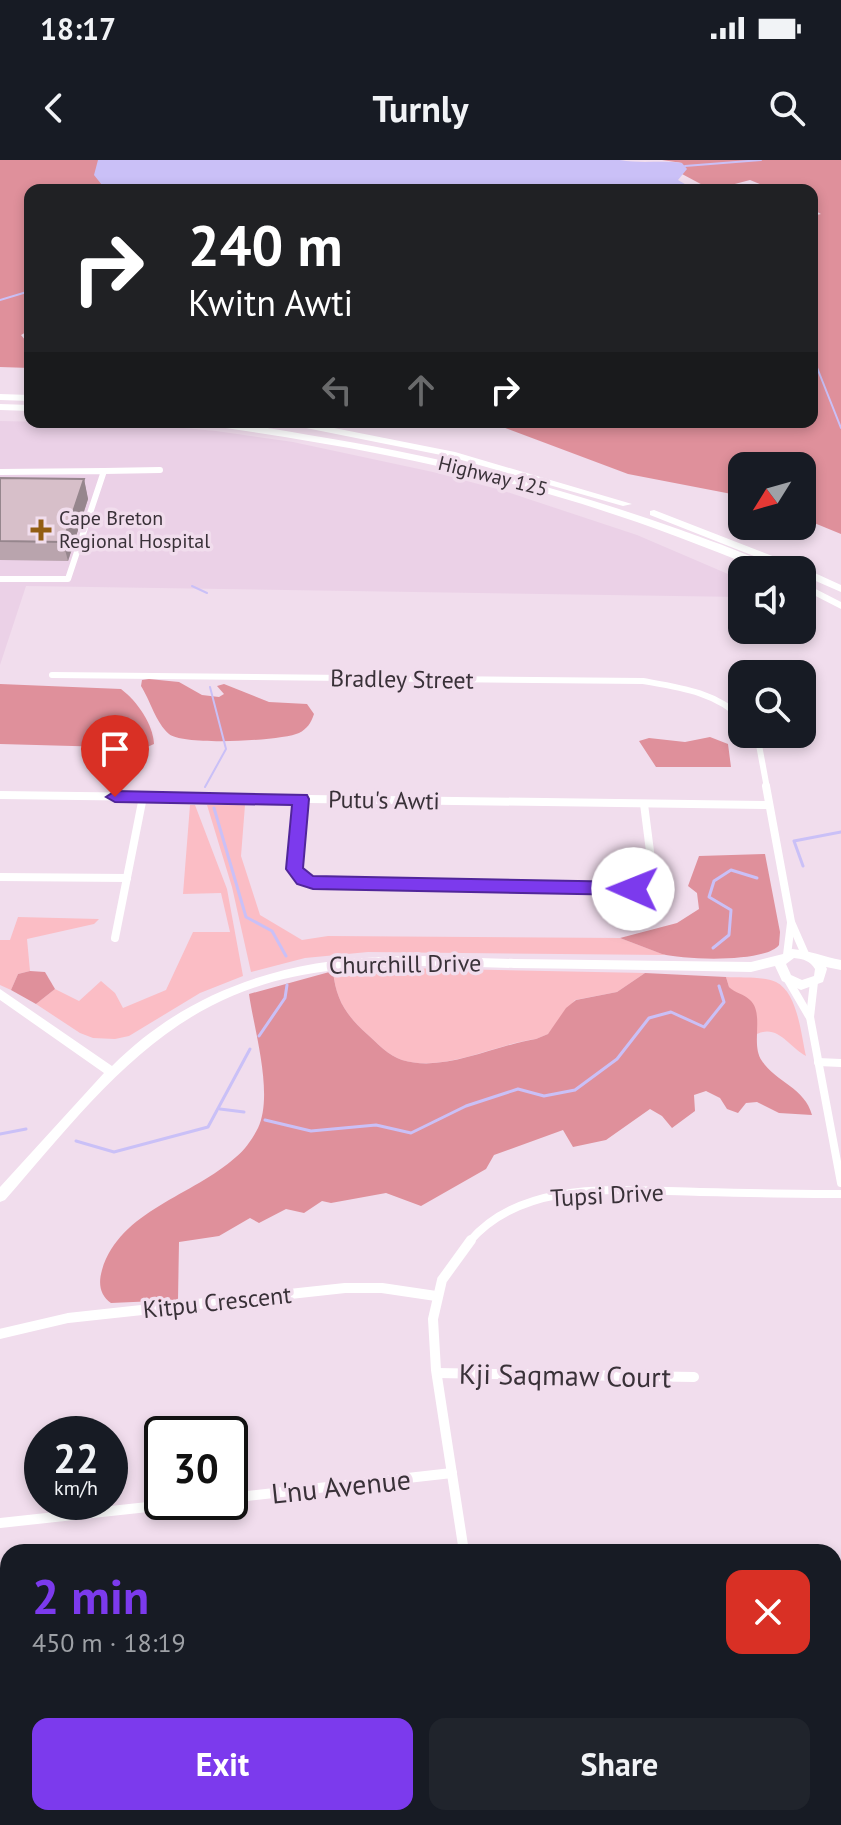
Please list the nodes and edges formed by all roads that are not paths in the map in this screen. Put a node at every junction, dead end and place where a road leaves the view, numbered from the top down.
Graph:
1 (0, 397) edge
2 (24, 398) edge
3 (0, 409) edge
4 (24, 409) edge
5 (245, 428) edge
6 (315, 428) edge
7 (160, 470) dead end
8 (104, 471) junction
9 (0, 472) edge
10 (735, 556) edge
11 (755, 556) edge
12 (0, 579) edge
13 (816, 581) edge
14 (816, 587) edge
15 (841, 587) edge
16 (841, 604) edge
17 (52, 675) dead end
18 (728, 708) edge
19 (759, 748) edge
20 (0, 795) edge
21 (143, 797) junction
22 (301, 799) junction
23 (644, 804) junction
24 (768, 805) junction
25 (0, 877) edge
26 (127, 878) junction
27 (791, 922) junction
28 (115, 938) dead end
29 (785, 957) junction
30 (810, 957) junction
31 (751, 967) junction
32 (841, 968) edge
33 (818, 978) junction
34 (787, 979) junction
35 (0, 994) edge
36 (810, 1017) junction
37 (818, 1062) junction
38 (841, 1063) edge
39 (112, 1072) junction
40 (841, 1183) edge
41 (841, 1194) edge
42 (0, 1196) edge
43 (436, 1296) junction
44 (0, 1334) edge
45 (437, 1373) junction
46 (694, 1377) dead end
47 (452, 1473) junction
48 (248, 1496) edge
49 (144, 1507) edge
50 (0, 1523) edge
51 (463, 1544) edge

1 - 2 highway
3 - 4 highway
5 - 10 highway, Highway 125
6 - 11 highway, Highway 125
7 - 8 street
8 - 9 street
8 - 12 street
13 - 15 highway, Highway 125
14 - 16 highway
17 - 18 street, Bradley Street
19 - 24 street
20 - 21 street, Putu's Awti
21 - 22 street, Putu's Awti
21 - 26 street
22 - 23 street, Putu's Awti
22 - 23 street
23 - 24 street, Putu's Awti
24 - 27 street
25 - 26 street
26 - 28 street
27 - 29 street
27 - 30 street
29 - 30 main road, Churchill Drive
29 - 31 main road, Churchill Drive
29 - 34 main road
30 - 32 main road
30 - 33 main road
31 - 34 main road, Churchill Drive
31 - 39 main road, Churchill Drive
32 - 33 main road
33 - 34 main road, Churchill Drive
33 - 36 street
34 - 36 street
35 - 39 main road
36 - 37 street
37 - 38 street
37 - 40 street
39 - 42 main road, Churchill Drive
41 - 43 street, Tupsi Drive
43 - 44 street, Kitpu Crescent
43 - 45 street, Tupsi Drive
45 - 46 street, Kji Saqmaw Court
45 - 47 street, Tupsi Drive
47 - 48 street, L'nu Avenue
47 - 51 street, Tupsi Drive
49 - 50 street

